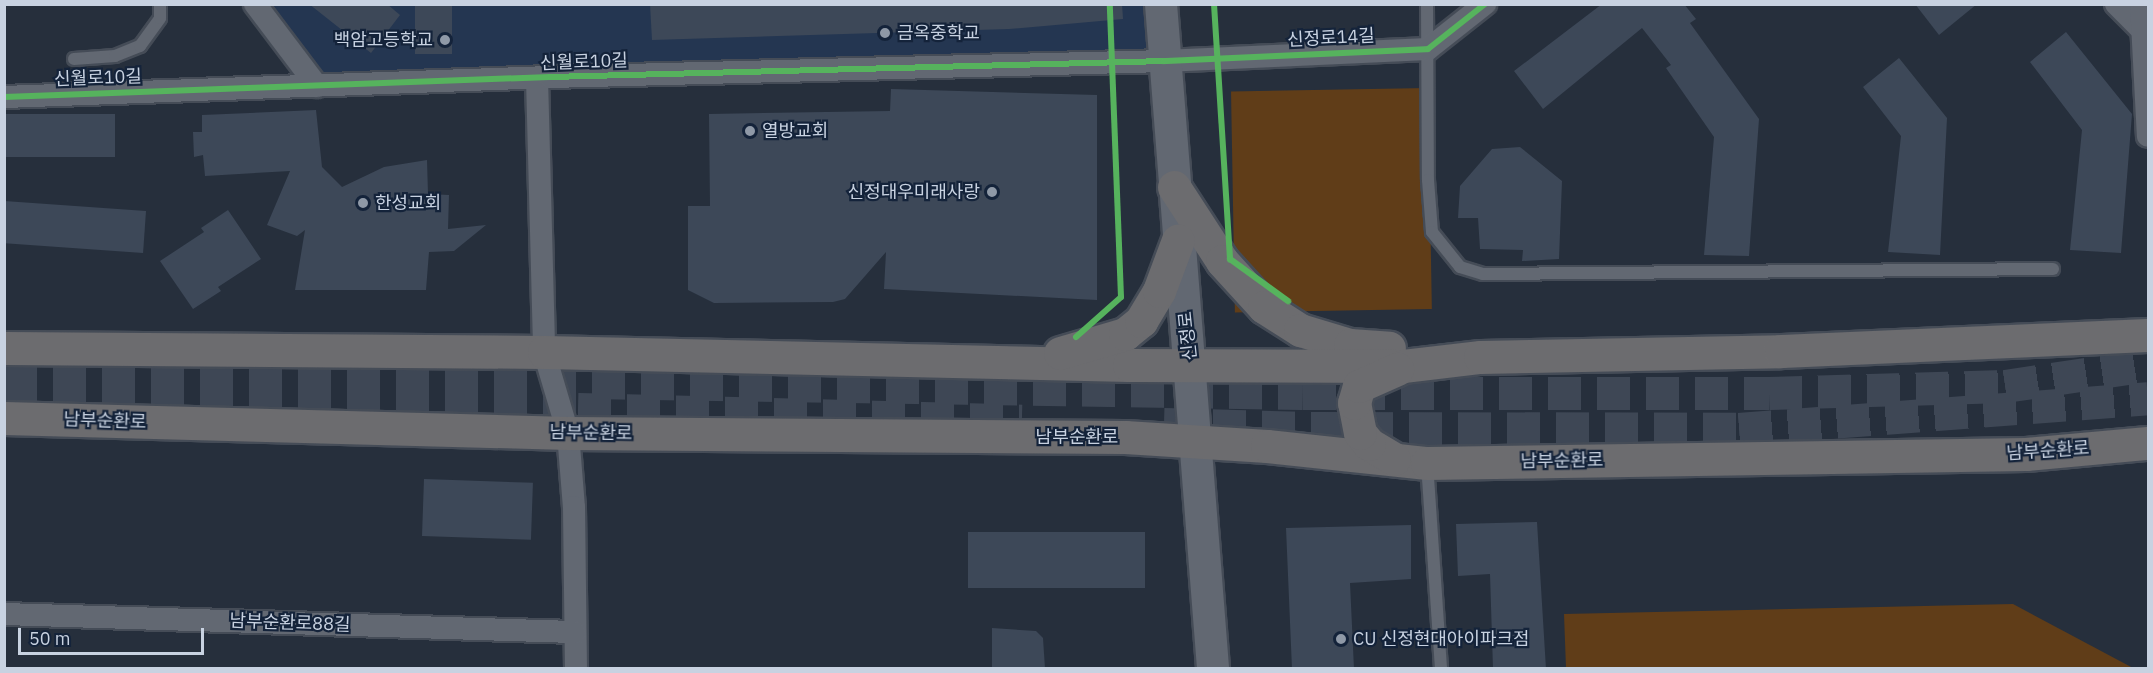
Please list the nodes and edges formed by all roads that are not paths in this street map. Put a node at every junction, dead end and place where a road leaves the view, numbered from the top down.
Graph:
1 (160, 4) edge
2 (255, 4) edge
3 (1161, 4) edge
4 (1427, 4) edge
5 (1485, 4) edge
6 (2116, 4) edge
7 (2141, 4) edge
8 (2146, 31) edge
9 (1428, 49) junction
10 (74, 59) dead end
11 (1164, 61) junction
12 (537, 78) junction
13 (317, 86) junction
14 (4, 97) edge
15 (2148, 136) edge
16 (1174, 187) junction
17 (1178, 240) junction
18 (2053, 269) dead end
19 (2148, 335) edge
20 (4, 348) edge
21 (544, 352) junction
22 (1480, 357) junction
23 (1026, 363) junction
24 (1191, 364) junction
25 (1403, 366) junction
26 (4, 418) edge
27 (568, 433) junction
28 (1196, 443) junction
29 (2148, 443) edge
30 (1394, 459) junction
31 (1427, 463) junction
32 (4, 614) edge
33 (575, 632) junction
34 (576, 669) edge
35 (1213, 669) edge
36 (1441, 669) edge

1 - 10 lane
2 - 13 street
3 - 11 main road, 신정로
4 - 9 lane
5 - 9 street
6 - 8 street
7 - 8 street
8 - 15 street
9 - 11 street, 신정로14길
9 - 18 lane
11 - 12 street, 신월로10길
11 - 16 main road, 신정로
12 - 13 street, 신월로10길
12 - 21 street
13 - 14 street, 신월로10길
16 - 17 main road, 신정로
16 - 22 main road
17 - 23 main road
17 - 24 main road, 신정로
19 - 22 main road
20 - 21 main road
21 - 23 main road
21 - 27 street
22 - 25 main road
23 - 24 main road
24 - 25 main road
24 - 28 main road, 신정로
25 - 30 main road
26 - 27 main road, 남부순환로
27 - 28 main road, 남부순환로
27 - 33 street
28 - 30 main road, 남부순환로
28 - 35 main road, 신정로
29 - 31 main road, 남부순환로
30 - 31 main road, 남부순환로
31 - 36 lane
32 - 33 street, 남부순환로88길
33 - 34 street

